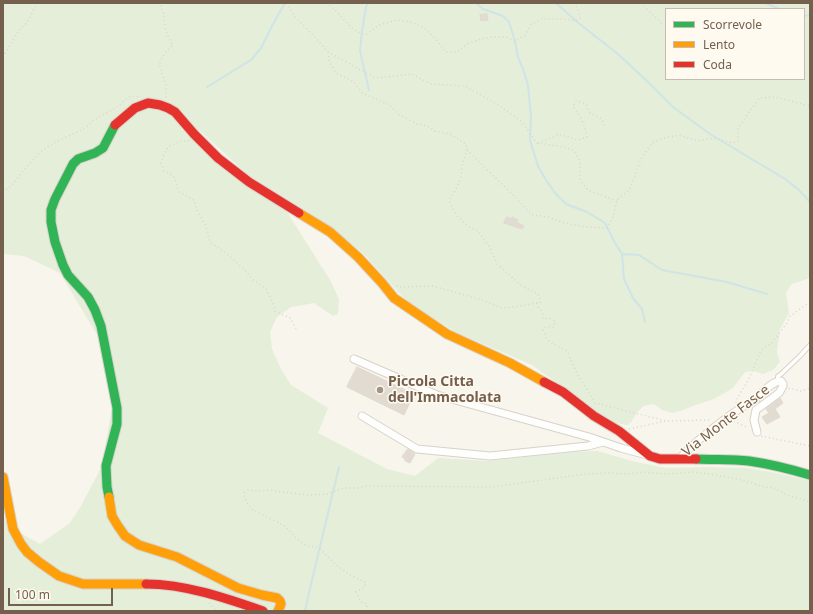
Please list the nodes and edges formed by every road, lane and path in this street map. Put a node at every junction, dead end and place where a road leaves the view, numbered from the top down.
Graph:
1 (39, 3) edge
2 (164, 3) edge
3 (287, 3) edge
4 (326, 3) edge
5 (575, 3) edge
6 (641, 3) edge
7 (663, 25) dead end
8 (328, 52) junction
9 (3, 57) edge
10 (146, 98) dead end
11 (810, 106) edge
12 (168, 108) junction
13 (605, 127) dead end
14 (190, 138) dead end
15 (537, 143) junction
16 (467, 150) junction
17 (3, 192) edge
18 (616, 200) junction
19 (382, 283) junction
20 (810, 302) edge
21 (537, 303) junction
22 (298, 330) dead end
23 (810, 345) edge
24 (354, 358) dead end
25 (777, 382) junction
26 (810, 388) edge
27 (780, 390) junction
28 (741, 408) junction
29 (362, 416) dead end
30 (666, 421) dead end
31 (757, 432) dead end
32 (603, 442) junction
33 (650, 456) junction
34 (679, 459) junction
35 (810, 475) edge
36 (3, 477) edge
37 (810, 502) edge
38 (210, 604) dead end
39 (216, 611) edge
40 (263, 611) edge
41 (278, 611) edge
42 (368, 611) edge

1 - 9 path
2 - 12 path
3 - 8 path
4 - 5 path
6 - 7 path
8 - 15 path
8 - 16 path
10 - 17 path
11 - 18 path
12 - 19 main road
12 - 41 main road
13 - 15 path
14 - 22 path
15 - 18 path
16 - 18 path
16 - 21 path
19 - 21 path
19 - 33 main road
20 - 28 path
21 - 30 path
23 - 25 lane
24 - 32 street
25 - 27 street, Via Monte Fasce
25 - 28 street, Via Monte Fasce
26 - 27 path
27 - 31 street, Via Monte Fasce
28 - 34 street, Via Monte Fasce
29 - 32 street
32 - 33 street
33 - 34 main road
34 - 35 main road
36 - 40 main road
37 - 42 path
38 - 39 path

